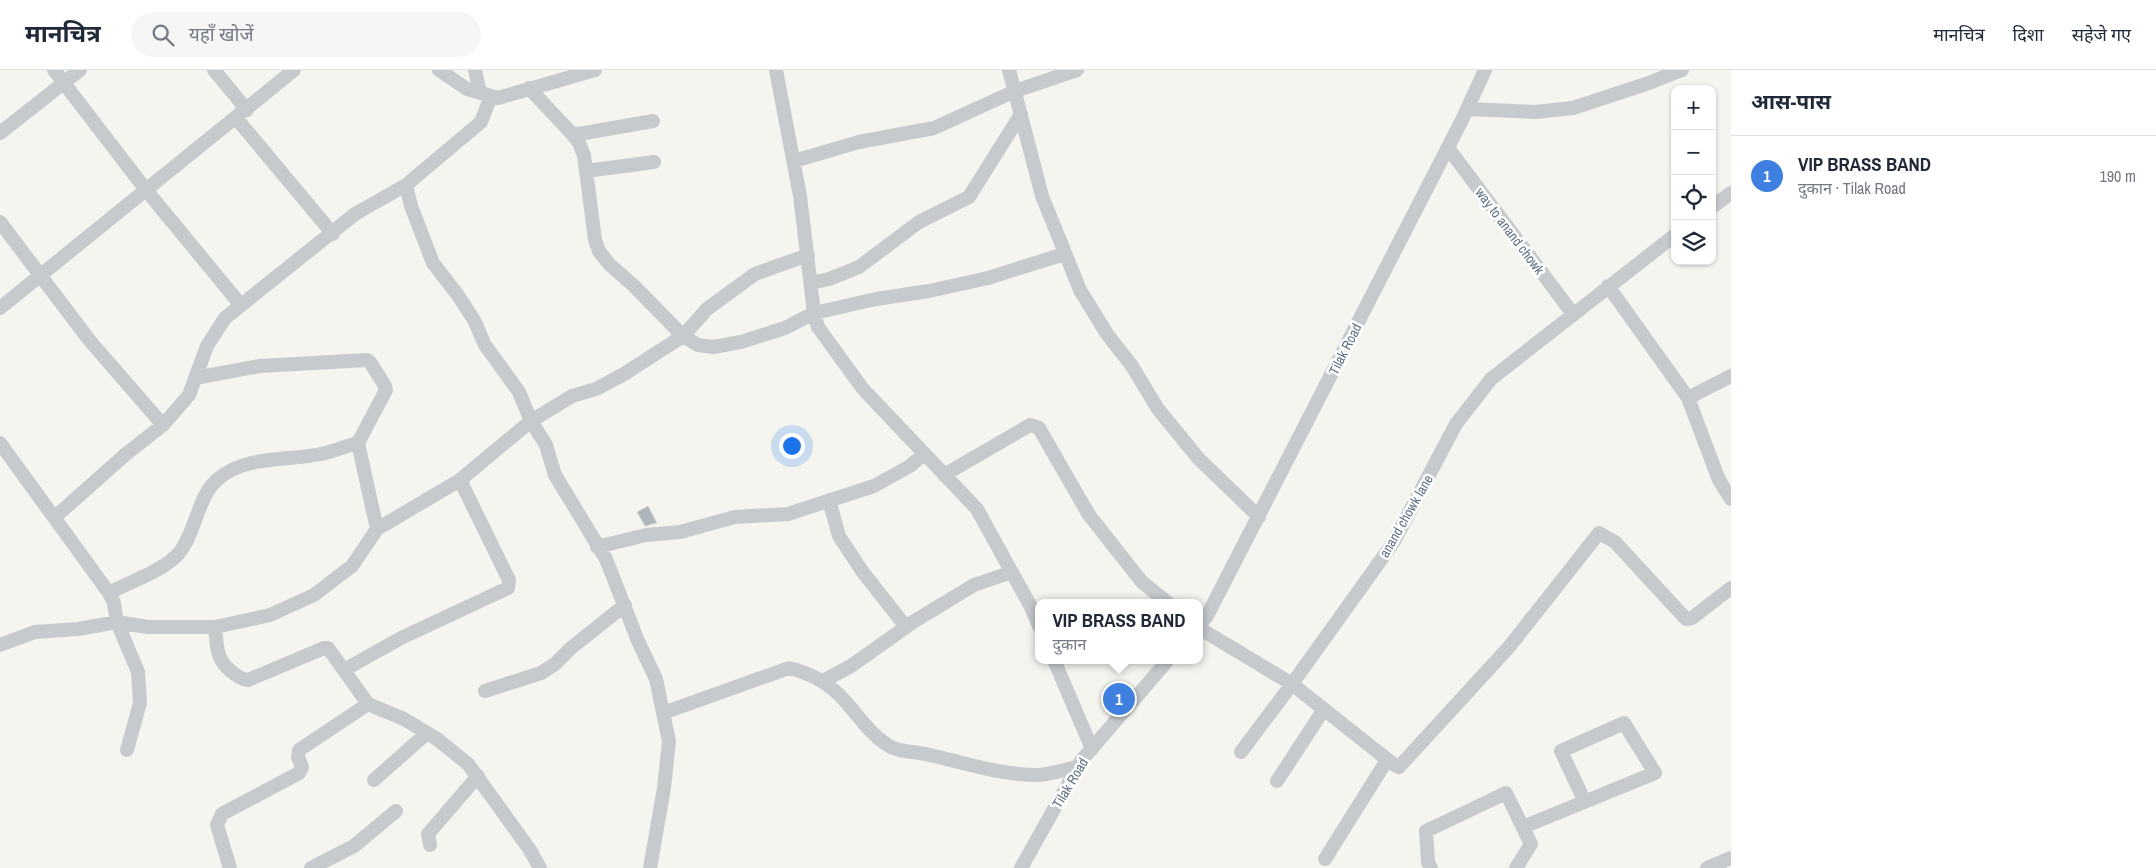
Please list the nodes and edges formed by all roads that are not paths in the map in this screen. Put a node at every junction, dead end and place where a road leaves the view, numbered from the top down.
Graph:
1 (54, 70) edge
2 (80, 70) edge
3 (214, 70) edge
4 (294, 70) edge
5 (439, 70) edge
6 (475, 70) edge
7 (595, 70) edge
8 (776, 70) edge
9 (1009, 70) edge
10 (1077, 70) edge
11 (1486, 70) edge
12 (1682, 70) edge
13 (63, 82) junction
14 (529, 88) junction
15 (1015, 90) junction
16 (486, 94) junction
17 (1467, 109) junction
18 (242, 114) junction
19 (1021, 114) junction
20 (653, 121) dead end
21 (0, 133) edge
22 (573, 135) junction
23 (1448, 148) junction
24 (794, 161) junction
25 (654, 162) dead end
26 (586, 171) junction
27 (406, 185) junction
28 (146, 190) junction
29 (1731, 192) edge
30 (1716, 204) edge
31 (1, 224) edge
32 (333, 234) junction
33 (1671, 238) edge
34 (1064, 254) junction
35 (808, 255) junction
36 (40, 276) junction
37 (811, 283) junction
38 (1608, 286) junction
39 (240, 304) junction
40 (0, 308) edge
41 (814, 313) junction
42 (1573, 314) junction
43 (683, 336) junction
44 (1731, 376) edge
45 (195, 378) junction
46 (1688, 398) junction
47 (531, 421) junction
48 (163, 425) junction
49 (358, 442) junction
50 (0, 443) edge
51 (924, 454) junction
52 (944, 475) junction
53 (460, 480) junction
54 (1731, 499) edge
55 (829, 500) junction
56 (55, 517) junction
57 (1259, 517) junction
58 (377, 529) junction
59 (598, 547) junction
60 (1012, 572) junction
61 (1731, 588) edge
62 (109, 593) junction
63 (1163, 599) edge
64 (625, 606) junction
65 (1035, 618) edge
66 (1203, 620) edge
67 (117, 622) junction
68 (214, 627) junction
69 (906, 627) junction
70 (1203, 628) edge
71 (0, 645) edge
72 (1056, 664) edge
73 (1165, 664) edge
74 (344, 670) junction
75 (823, 682) junction
76 (1292, 684) junction
77 (485, 691) dead end
78 (368, 704) junction
79 (1324, 709) junction
80 (663, 713) junction
81 (427, 733) junction
82 (1092, 749) junction
83 (127, 750) dead end
84 (1241, 752) dead end
85 (1387, 760) junction
86 (1078, 767) junction
87 (478, 776) junction
88 (374, 780) dead end
89 (1277, 781) dead end
90 (1585, 802) junction
91 (396, 811) dead end
92 (1523, 827) junction
93 (430, 845) dead end
94 (1731, 858) edge
95 (1325, 859) dead end
96 (230, 868) edge
97 (311, 868) edge
98 (540, 868) edge
99 (650, 868) edge
100 (1021, 868) edge
101 (1432, 868) edge
102 (1516, 868) edge
103 (1707, 868) edge

1 - 13 street
2 - 13 street
3 - 18 street
4 - 18 street
5 - 16 street
6 - 16 street
7 - 14 street
8 - 24 street
9 - 15 street
10 - 15 street
11 - 17 street, Tilak Road
12 - 17 street
13 - 21 street
13 - 28 street
14 - 16 street
14 - 22 street
15 - 19 street
15 - 24 street
16 - 27 street
17 - 23 street, Tilak Road
18 - 28 street
18 - 32 street
19 - 34 street
19 - 37 street
20 - 22 street
22 - 26 street
23 - 42 street, way to anand chowk
23 - 57 street, Tilak Road
24 - 35 street
25 - 26 street
26 - 43 street
27 - 32 street
27 - 47 street
28 - 36 street
28 - 39 street
29 - 30 street
31 - 36 street
32 - 39 street
33 - 38 street, anand chowk lane
34 - 41 street
34 - 57 street
35 - 37 street
35 - 43 street
36 - 40 street
36 - 48 street
37 - 41 street
38 - 42 street, anand chowk lane
38 - 46 street
39 - 45 street
41 - 43 street
41 - 51 street
42 - 76 street, anand chowk lane
43 - 47 street
44 - 46 street
45 - 48 street
45 - 49 street
46 - 54 street
47 - 53 street
47 - 59 street
48 - 56 street
49 - 58 street
49 - 62 street
50 - 56 street
51 - 52 street
51 - 55 street
52 - 60 street
52 - 63 street
53 - 58 street
53 - 74 street
55 - 59 street
55 - 69 street
56 - 62 street
57 - 66 street, Tilak Road
58 - 68 street
59 - 64 street
60 - 65 street
60 - 69 street
61 - 85 street
62 - 67 street
64 - 77 street
64 - 80 street
67 - 68 street
67 - 71 street
67 - 83 street
68 - 74 street
69 - 75 street
70 - 76 street
72 - 82 street
73 - 82 street, Tilak Road
74 - 78 street
75 - 80 street
75 - 86 street
76 - 79 street
76 - 84 street, anand chowk lane
78 - 81 street
78 - 96 street
79 - 85 street
79 - 89 street
80 - 99 street
81 - 87 street
81 - 88 street
82 - 86 street, Tilak Road
85 - 95 street
86 - 100 street, Tilak Road
87 - 93 street
87 - 98 street
90 - 90 street
90 - 92 street
91 - 97 street
92 - 101 street
92 - 102 street
94 - 103 street

